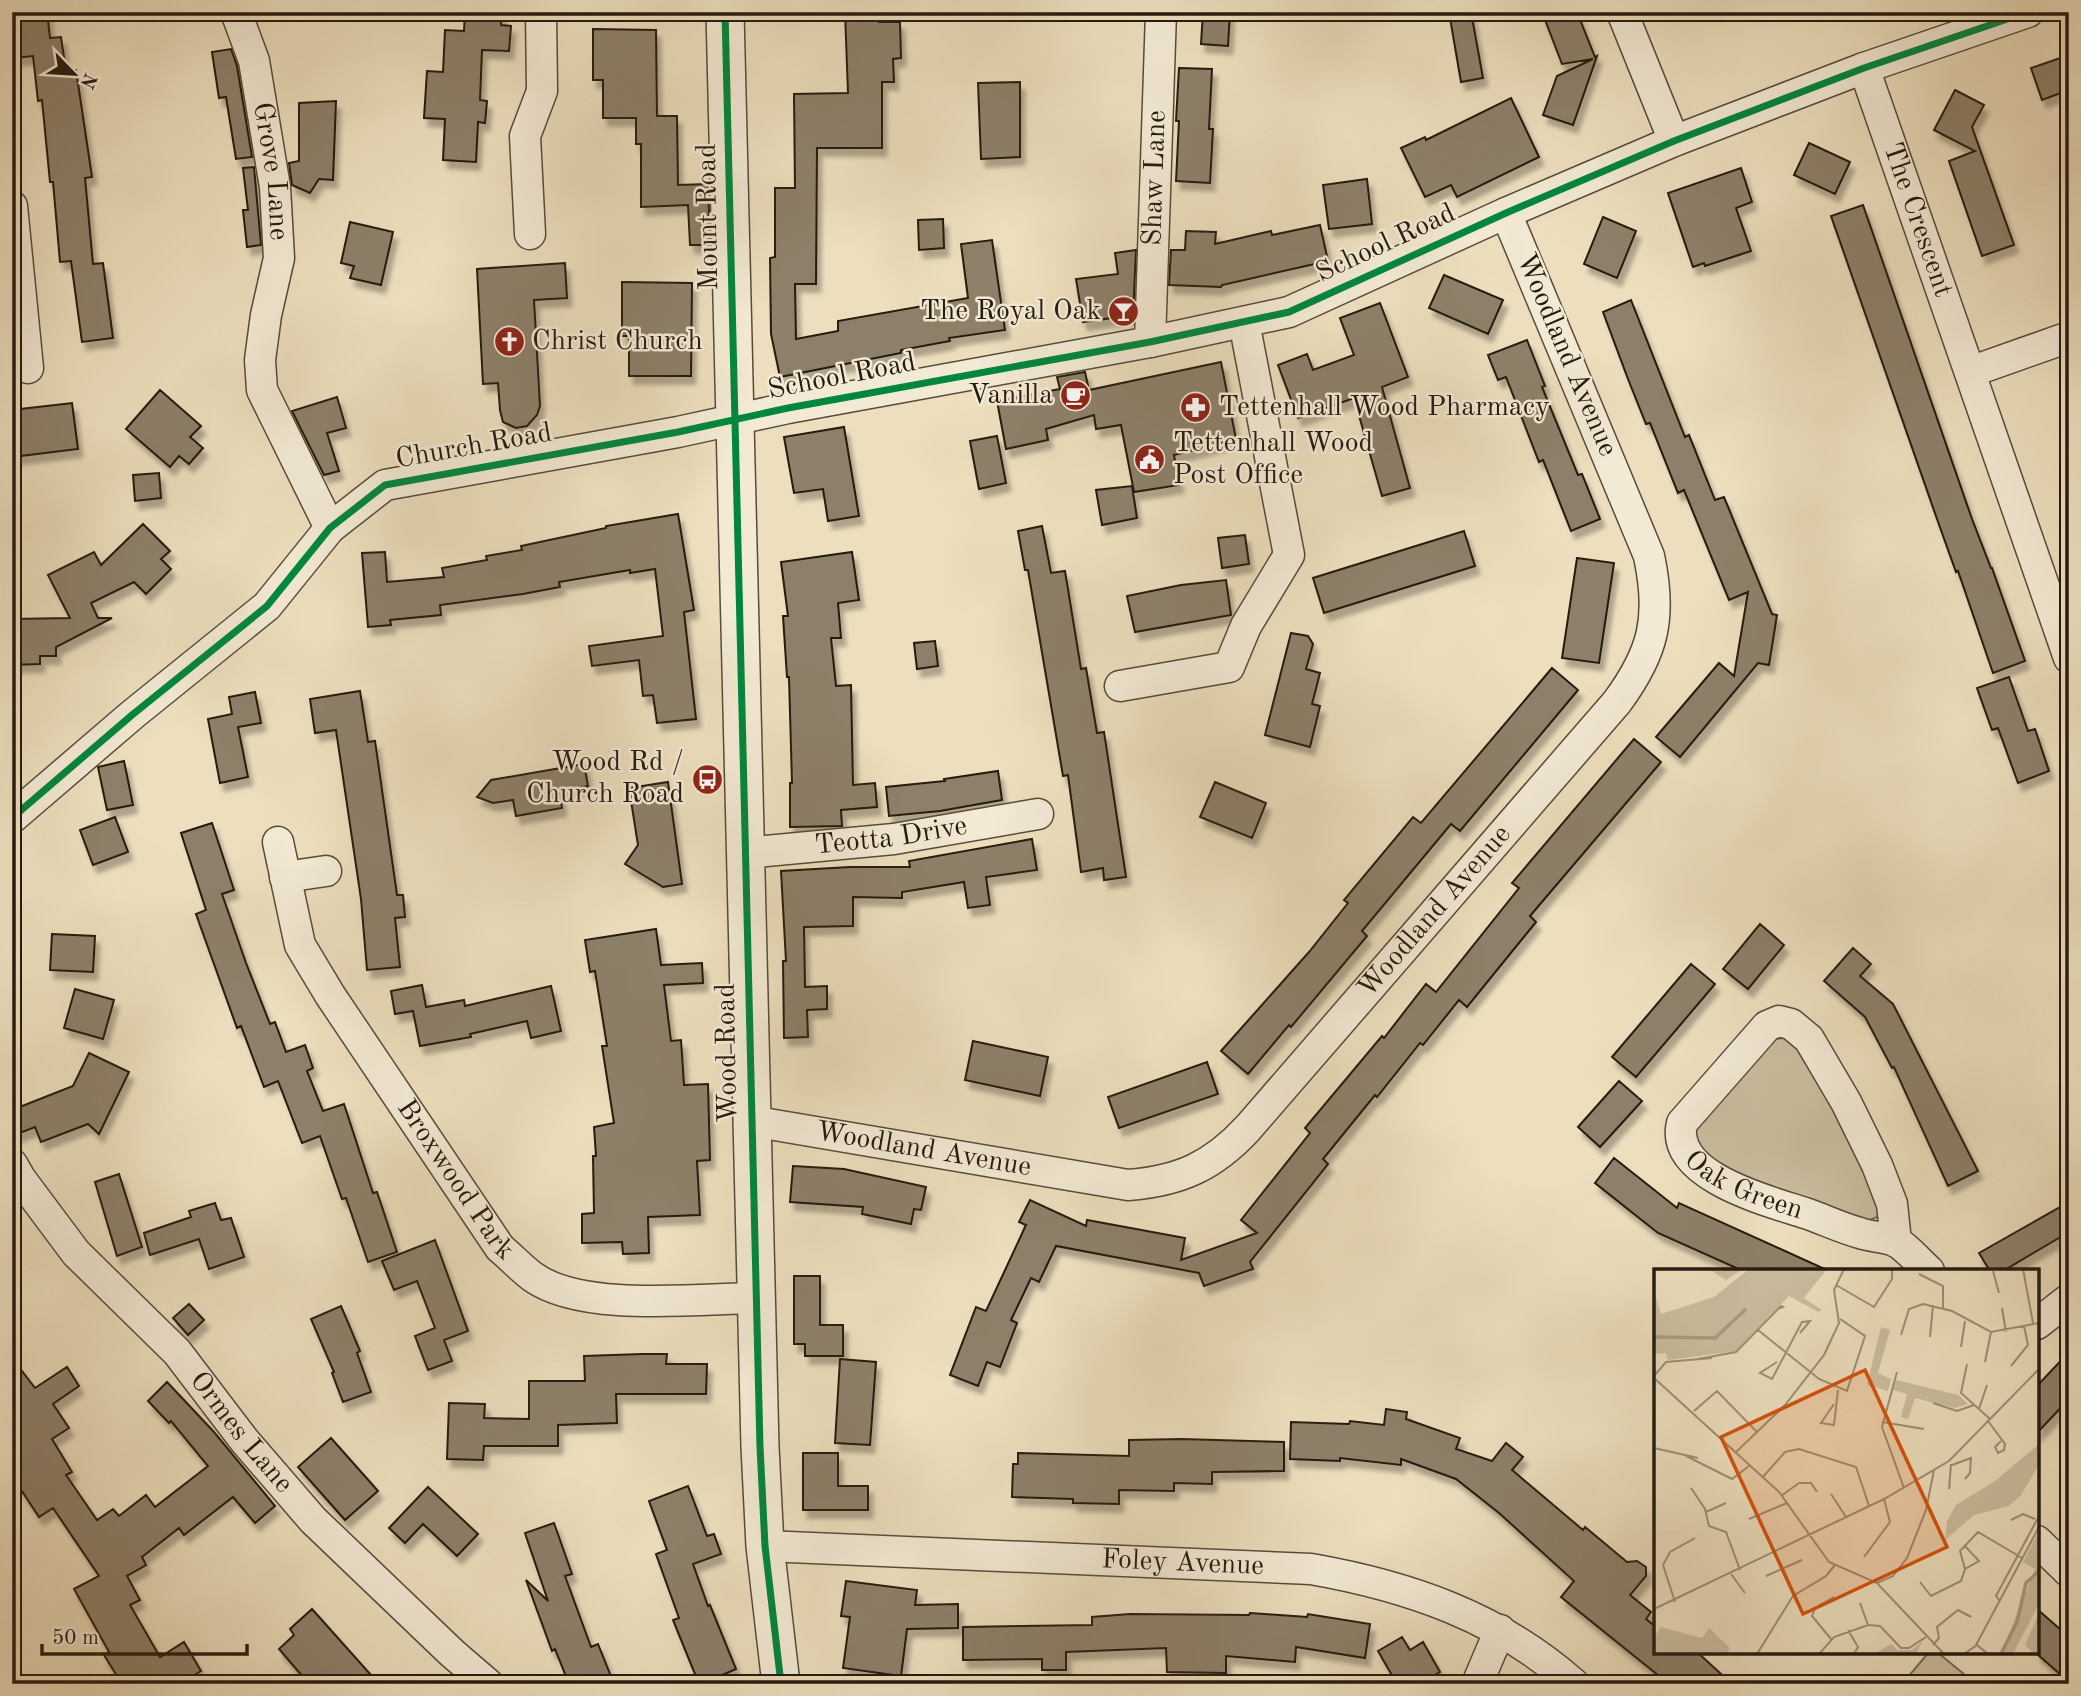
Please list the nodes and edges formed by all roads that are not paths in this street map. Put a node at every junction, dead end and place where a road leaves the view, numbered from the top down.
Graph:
1 (236, 12) edge
2 (541, 12) edge
3 (725, 12) edge
4 (1161, 12) edge
5 (1622, 12) edge
6 (2028, 12) edge
7 (1864, 68) junction
8 (1674, 141) junction
9 (12, 205) edge
10 (1506, 213) junction
11 (530, 234) dead end
12 (18, 322) edge
13 (1244, 322) junction
14 (2069, 337) edge
15 (1150, 342) junction
16 (28, 368) dead end
17 (1970, 372) junction
18 (734, 421) junction
19 (330, 528) junction
20 (2069, 658) edge
21 (1120, 686) dead end
22 (1038, 814) dead end
23 (12, 818) edge
24 (278, 842) dead end
25 (745, 853) junction
26 (326, 871) dead end
27 (285, 877) junction
28 (751, 1121) junction
29 (12, 1164) edge
30 (1896, 1242) junction
31 (1927, 1269) edge
32 (755, 1298) junction
33 (2069, 1300) edge
34 (2039, 1322) edge
35 (2039, 1543) edge
36 (765, 1546) junction
37 (2069, 1572) edge
38 (1500, 1630) junction
39 (488, 1684) edge
40 (781, 1684) edge
41 (1477, 1684) edge
42 (1574, 1684) edge

1 - 19 street, Grove Lane
2 - 11 street
3 - 18 street, Mount Road
4 - 15 street, Shaw Lane
5 - 8 street
6 - 7 street, School Road
7 - 8 street, School Road
7 - 17 street, The Crescent
8 - 10 street, School Road
9 - 12 street
10 - 13 street, School Road
10 - 28 street, Woodland Avenue
12 - 16 street
13 - 15 street, School Road
13 - 21 street
14 - 17 street
15 - 18 street, School Road
17 - 20 street, The Crescent
18 - 19 street, Church Road
18 - 25 street, Wood Road
19 - 23 street, Church Road
22 - 25 street, Teotta Drive
24 - 27 street, Broxwood Park
25 - 28 street, Wood Road
26 - 27 street
27 - 32 street, Broxwood Park
28 - 32 street, Wood Road
29 - 39 street, Ormes Lane
30 - 30 street, Oak Green
30 - 31 street, Oak Green
32 - 36 street, Wood Road
33 - 34 street
35 - 37 street
36 - 38 street, Foley Avenue
36 - 40 street, Wood Road
38 - 41 street
38 - 42 street, Foley Avenue

